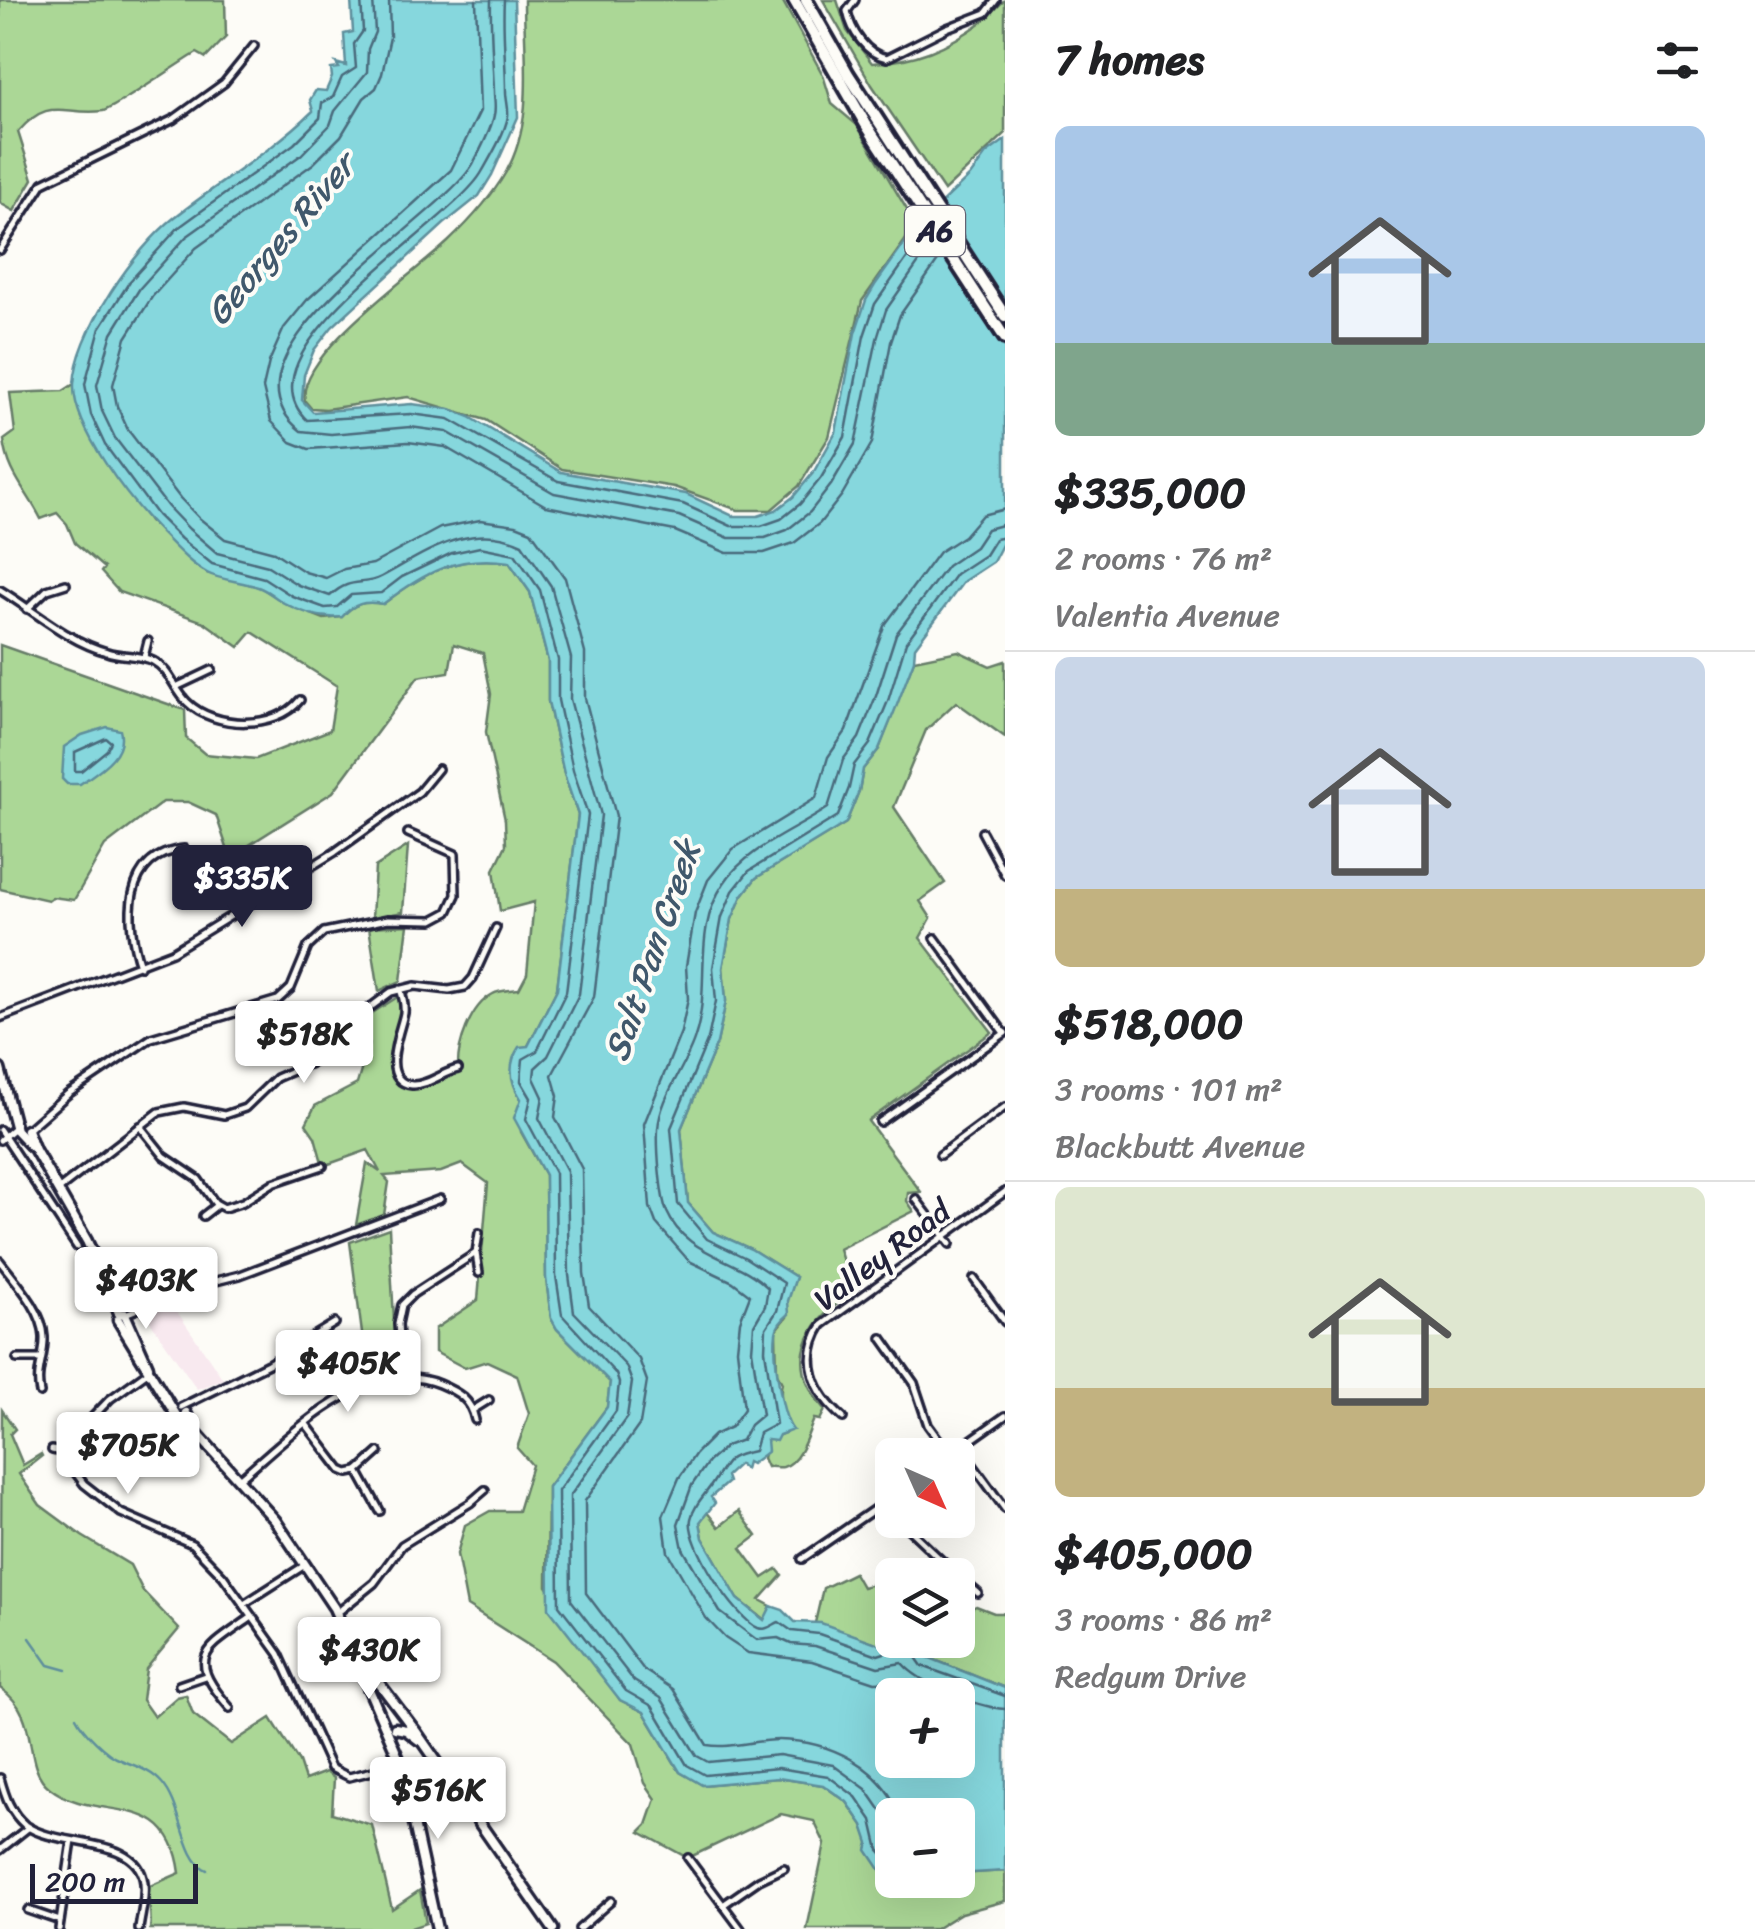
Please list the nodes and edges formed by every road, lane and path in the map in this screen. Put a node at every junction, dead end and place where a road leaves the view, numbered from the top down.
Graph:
1 (794, 0) edge
2 (806, 0) edge
3 (855, 0) edge
4 (996, 0) edge
5 (254, 46) dead end
6 (870, 120) junction
7 (1, 246) edge
8 (1005, 316) edge
9 (1005, 338) edge
10 (66, 584) dead end
11 (0, 590) edge
12 (27, 609) junction
13 (148, 641) dead end
14 (144, 658) junction
15 (212, 670) dead end
16 (176, 687) junction
17 (300, 700) dead end
18 (438, 769) dead end
19 (982, 832) dead end
20 (408, 833) dead end
21 (184, 849) dead end
22 (1005, 875) edge
23 (496, 928) dead end
24 (934, 938) dead end
25 (140, 966) junction
26 (400, 989) junction
27 (0, 1018) edge
28 (1005, 1034) edge
29 (0, 1069) edge
30 (458, 1069) dead end
31 (1005, 1108) edge
32 (880, 1122) dead end
33 (140, 1126) junction
34 (21, 1128) junction
35 (1, 1136) edge
36 (940, 1154) dead end
37 (323, 1166) dead end
38 (58, 1190) junction
39 (1005, 1192) edge
40 (440, 1199) dead end
41 (916, 1199) dead end
42 (217, 1205) junction
43 (203, 1216) dead end
44 (479, 1233) dead end
45 (944, 1236) junction
46 (950, 1244) dead end
47 (77, 1247) dead end
48 (476, 1252) junction
49 (0, 1260) edge
50 (479, 1273) dead end
51 (974, 1279) dead end
52 (122, 1316) junction
53 (1005, 1322) edge
54 (335, 1323) dead end
55 (882, 1338) dead end
56 (16, 1358) dead end
57 (40, 1359) junction
58 (149, 1371) junction
59 (402, 1378) junction
60 (40, 1392) dead end
61 (489, 1400) dead end
62 (473, 1410) junction
63 (181, 1412) junction
64 (1005, 1416) edge
65 (843, 1418) dead end
66 (475, 1420) dead end
67 (306, 1424) junction
68 (938, 1438) edge
69 (974, 1438) edge
70 (52, 1450) dead end
71 (379, 1452) dead end
72 (64, 1453) junction
73 (975, 1468) edge
74 (358, 1472) junction
75 (239, 1479) junction
76 (485, 1490) dead end
77 (1005, 1509) edge
78 (875, 1510) edge
79 (380, 1511) dead end
80 (919, 1538) edge
81 (939, 1558) edge
82 (802, 1559) dead end
83 (306, 1564) junction
84 (975, 1590) edge
85 (978, 1592) dead end
86 (244, 1604) junction
87 (337, 1613) junction
88 (252, 1617) junction
89 (353, 1651) junction
90 (205, 1676) junction
91 (179, 1685) dead end
92 (230, 1708) dead end
93 (404, 1718) junction
94 (391, 1725) junction
95 (422, 1742) junction
96 (401, 1764) junction
97 (0, 1778) edge
98 (28, 1827) junction
99 (72, 1841) junction
100 (0, 1850) edge
101 (688, 1858) dead end
102 (784, 1868) dead end
103 (611, 1902) dead end
104 (723, 1905) junction
105 (28, 1910) dead end
106 (60, 1920) junction
107 (59, 1929) edge
108 (139, 1929) edge
109 (437, 1929) edge
110 (553, 1929) edge
111 (579, 1929) edge
112 (741, 1929) edge

1 - 6 highway, A6
2 - 6 highway, A6
3 - 4 street
5 - 7 street
6 - 8 highway, A6
6 - 9 highway, A6
10 - 12 street
11 - 12 street
12 - 14 street
13 - 14 street
14 - 16 street
15 - 16 street
16 - 17 street
18 - 25 street
19 - 22 street
20 - 34 street
21 - 25 street
23 - 26 street
24 - 28 street
25 - 27 street
26 - 30 street
26 - 33 street
28 - 32 street
29 - 34 street
31 - 36 street
33 - 38 street
33 - 42 street
34 - 35 street
34 - 38 street
35 - 47 street
37 - 42 street
38 - 52 street
39 - 45 street, Valley Road
40 - 52 street
41 - 45 street
42 - 43 street
44 - 48 street
45 - 46 street
45 - 65 street, Valley Road
48 - 50 street
48 - 59 street
49 - 57 street
51 - 53 street
52 - 58 street
54 - 63 street
55 - 68 street
56 - 57 street
57 - 60 street
58 - 63 street
58 - 72 street
59 - 62 street
59 - 67 street
61 - 62 street
62 - 66 street
63 - 75 street
64 - 69 street
67 - 74 street
67 - 75 street
70 - 72 street
71 - 74 street
72 - 86 street
73 - 77 street
74 - 79 street
75 - 83 street
76 - 87 street
78 - 82 street
80 - 81 street
83 - 86 street
83 - 87 street
84 - 85 street
86 - 88 street
87 - 89 street
88 - 90 street
88 - 96 street
89 - 93 street
89 - 94 street
90 - 91 street
90 - 92 street
93 - 94 street
93 - 95 street
94 - 95 street
94 - 96 street
95 - 110 street
96 - 109 street
97 - 98 street
98 - 99 street
98 - 100 street
99 - 106 street
99 - 108 street
101 - 104 street
102 - 104 street
103 - 111 street
104 - 112 street
105 - 106 street
106 - 107 street

